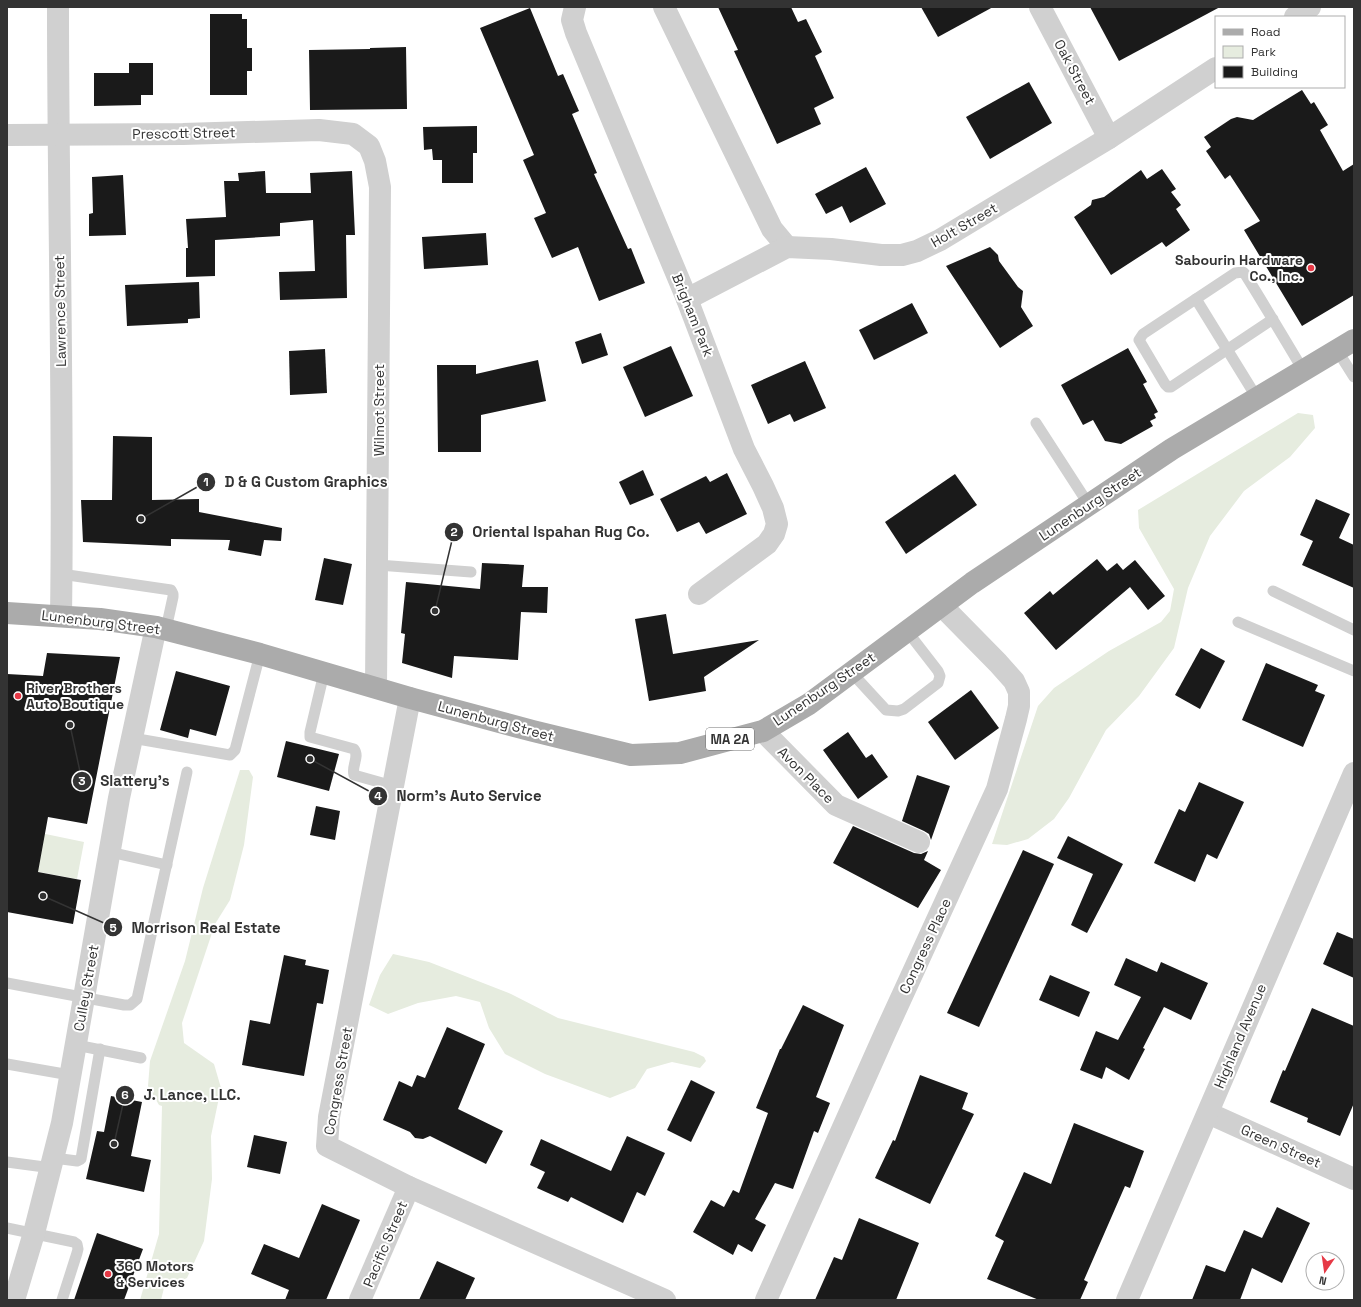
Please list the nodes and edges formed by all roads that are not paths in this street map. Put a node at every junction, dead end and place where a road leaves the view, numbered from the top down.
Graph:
1 (58, 7) edge
2 (575, 7) edge
3 (664, 7) edge
4 (1040, 7) edge
5 (1310, 7) edge
6 (1296, 16) edge
7 (1215, 69) edge
8 (58, 134) junction
9 (7, 136) edge
10 (1109, 138) junction
11 (359, 139) joint
12 (787, 247) junction
13 (687, 299) junction
14 (1196, 299) junction
15 (1273, 319) junction
16 (1346, 345) edge
17 (1227, 350) junction
18 (1303, 370) junction
19 (1354, 377) edge
20 (1257, 398) junction
21 (1036, 423) dead end
22 (1089, 505) junction
23 (378, 565) junction
24 (471, 572) dead end
25 (61, 574) junction
26 (1273, 591) dead end
27 (700, 594) dead end
28 (942, 606) junction
29 (7, 612) edge
30 (61, 616) junction
31 (1238, 622) dead end
32 (161, 628) junction
33 (1354, 630) edge
34 (907, 631) junction
35 (260, 654) junction
36 (1354, 671) edge
37 (851, 672) junction
38 (324, 673) junction
39 (376, 687) junction
40 (410, 698) junction
41 (763, 731) junction
42 (132, 738) junction
43 (187, 772) dead end
44 (1354, 773) edge
45 (393, 786) junction
46 (920, 842) dead end
47 (110, 852) junction
48 (167, 865) junction
49 (7, 983) edge
50 (84, 997) junction
51 (76, 1045) junction
52 (100, 1049) junction
53 (141, 1058) dead end
54 (7, 1064) edge
55 (70, 1075) junction
56 (1208, 1113) junction
57 (7, 1162) edge
58 (53, 1163) junction
59 (1354, 1179) edge
60 (409, 1187) junction
61 (7, 1228) edge
62 (34, 1233) junction
63 (14, 1300) edge
64 (62, 1300) edge
65 (360, 1300) edge
66 (665, 1300) edge
67 (766, 1300) edge
68 (1127, 1300) edge

1 - 8 street, Lawrence Street
2 - 13 street, Brigham Park
3 - 12 street
4 - 10 street, Oak Street
5 - 6 street
7 - 10 street, Holt Street
8 - 9 street, Prescott Street
8 - 11 street, Prescott Street
8 - 25 street, Lawrence Street
10 - 12 street, Holt Street
11 - 23 street, Wilmot Street
12 - 13 street
13 - 27 street, Brigham Park
14 - 15 lane
14 - 17 lane
14 - 17 lane
15 - 17 lane
15 - 18 lane
16 - 18 main road, Lunenburg Street / MA 2A
16 - 19 lane
17 - 20 lane
18 - 20 main road, Lunenburg Street / MA 2A
20 - 22 main road, Lunenburg Street / MA 2A
21 - 22 lane
22 - 28 main road, Lunenburg Street / MA 2A
23 - 24 lane
23 - 39 street, Wilmot Street
25 - 30 street, Lawrence Street
25 - 32 lane
26 - 33 lane
28 - 34 main road, Lunenburg Street / MA 2A
28 - 67 street, Congress Place
29 - 30 main road, Lunenburg Street / MA 2A
30 - 32 main road, Lunenburg Street / MA 2A
31 - 36 lane
32 - 35 main road, Lunenburg Street / MA 2A
32 - 42 street, Culley Street
34 - 37 main road, Lunenburg Street / MA 2A
34 - 37 lane
35 - 38 main road, Lunenburg Street / MA 2A
35 - 42 lane
37 - 41 main road, Lunenburg Street / MA 2A
38 - 39 main road, Lunenburg Street / MA 2A
38 - 45 lane
39 - 40 main road, Lunenburg Street / MA 2A
40 - 41 main road, Lunenburg Street / MA 2A
40 - 45 street, Congress Street
41 - 46 street, Avon Place
42 - 47 street, Culley Street
43 - 48 lane
44 - 56 street, Highland Avenue
45 - 60 street, Congress Street
47 - 48 lane
47 - 50 street, Culley Street
48 - 50 lane
49 - 50 lane
50 - 51 street, Culley Street
51 - 52 lane
51 - 55 street, Culley Street
52 - 53 lane
52 - 58 lane
54 - 55 lane
55 - 58 street, Culley Street
56 - 59 street, Green Street
56 - 68 street, Highland Avenue
57 - 58 lane
58 - 62 street, Culley Street
60 - 65 street, Pacific Street
60 - 66 street, Congress Street
61 - 62 lane
62 - 63 street, Culley Street
62 - 64 lane

